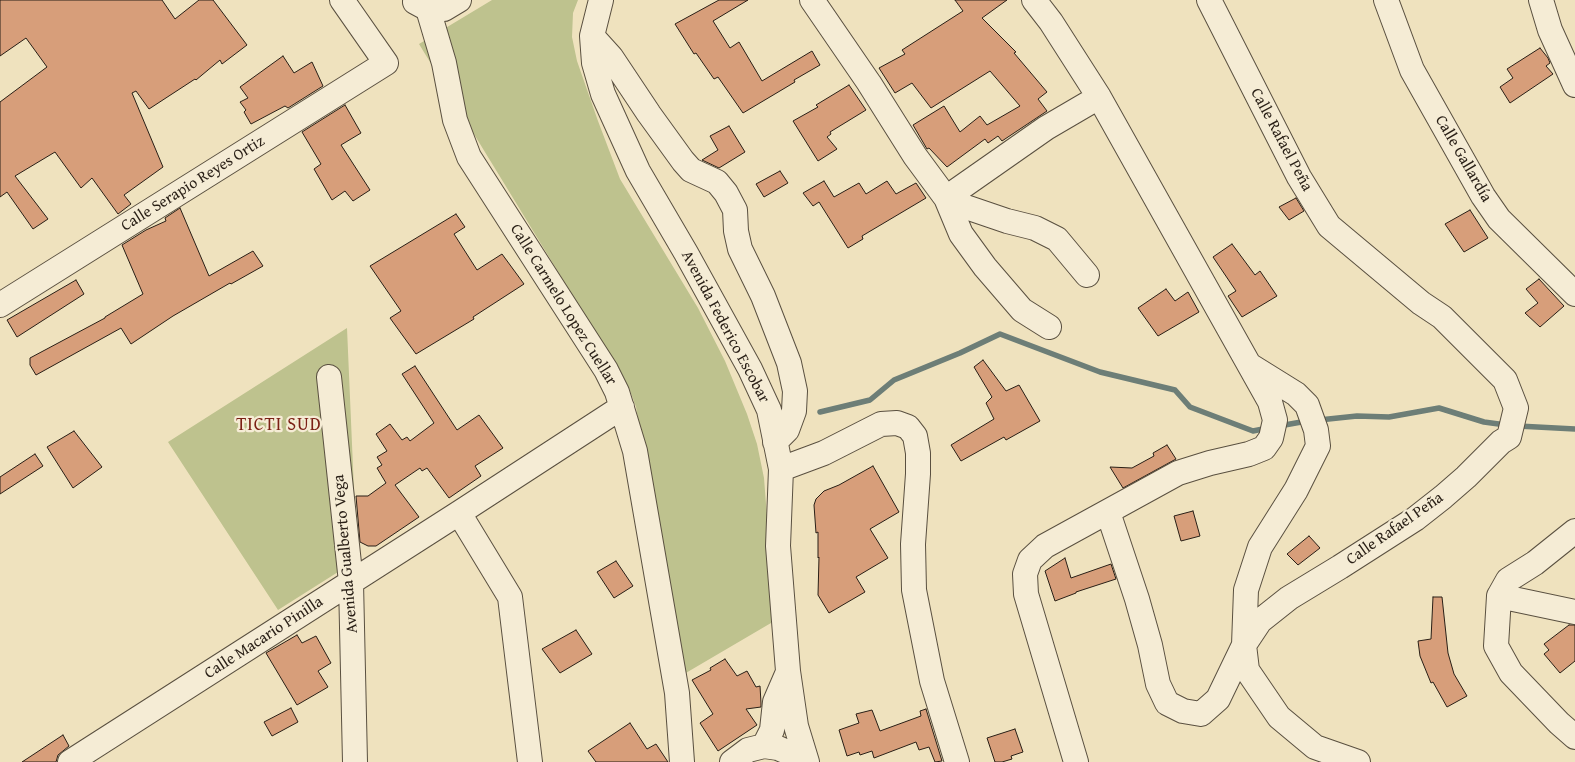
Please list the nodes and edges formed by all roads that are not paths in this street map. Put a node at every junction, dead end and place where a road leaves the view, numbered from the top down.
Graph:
1 (342, 0) edge
2 (459, 0) edge
3 (601, 0) edge
4 (812, 0) edge
5 (1034, 0) edge
6 (1209, 0) edge
7 (1386, 0) edge
8 (1540, 0) edge
9 (421, 4) edge
10 (592, 36) junction
11 (1575, 85) edge
12 (1100, 97) junction
13 (946, 198) junction
14 (1087, 275) dead end
15 (1575, 294) edge
16 (0, 305) edge
17 (1049, 327) dead end
18 (1248, 364) junction
19 (329, 378) dead end
20 (622, 407) junction
21 (775, 442) junction
22 (781, 469) junction
23 (1108, 512) junction
24 (459, 513) junction
25 (1575, 531) edge
26 (351, 582) junction
27 (1499, 596) junction
28 (1575, 612) edge
29 (1244, 645) junction
30 (788, 671) junction
31 (1575, 737) edge
32 (764, 746) junction
33 (70, 762) edge
34 (356, 762) edge
35 (530, 762) edge
36 (682, 762) edge
37 (732, 762) edge
38 (798, 762) edge
39 (807, 762) edge
40 (957, 762) edge
41 (1076, 762) edge
42 (1358, 762) edge

1 - 16 street, Calle Serapio Reyes Ortiz
2 - 9 street
3 - 10 street, Avenida Federico Escobar
4 - 13 street
5 - 12 street
6 - 29 street, Calle Rafael Peña
7 - 15 street, Calle Gallardía
8 - 11 street
9 - 20 street, Calle Carmelo Lopez Cuellar
10 - 21 street, Avenida Federico Escobar
10 - 21 street
12 - 13 street
12 - 18 street
13 - 14 street
13 - 17 street
18 - 23 street
18 - 29 street
19 - 26 street, Avenida Gualberto Vega
20 - 24 street, Calle Macario Pinilla
20 - 36 street, Calle Carmelo Lopez Cuellar
21 - 22 street, Avenida Federico Escobar
22 - 30 street, Avenida Federico Escobar
22 - 40 street
23 - 29 street, Calle Rafael Peña
23 - 41 street
24 - 26 street, Calle Macario Pinilla
24 - 35 street
25 - 27 street
26 - 33 street, Calle Macario Pinilla
26 - 34 street, Avenida Gualberto Vega
27 - 28 street
27 - 31 street
29 - 42 street
30 - 32 street
30 - 39 street, Avenida Federico Escobar
32 - 37 street
32 - 38 street

